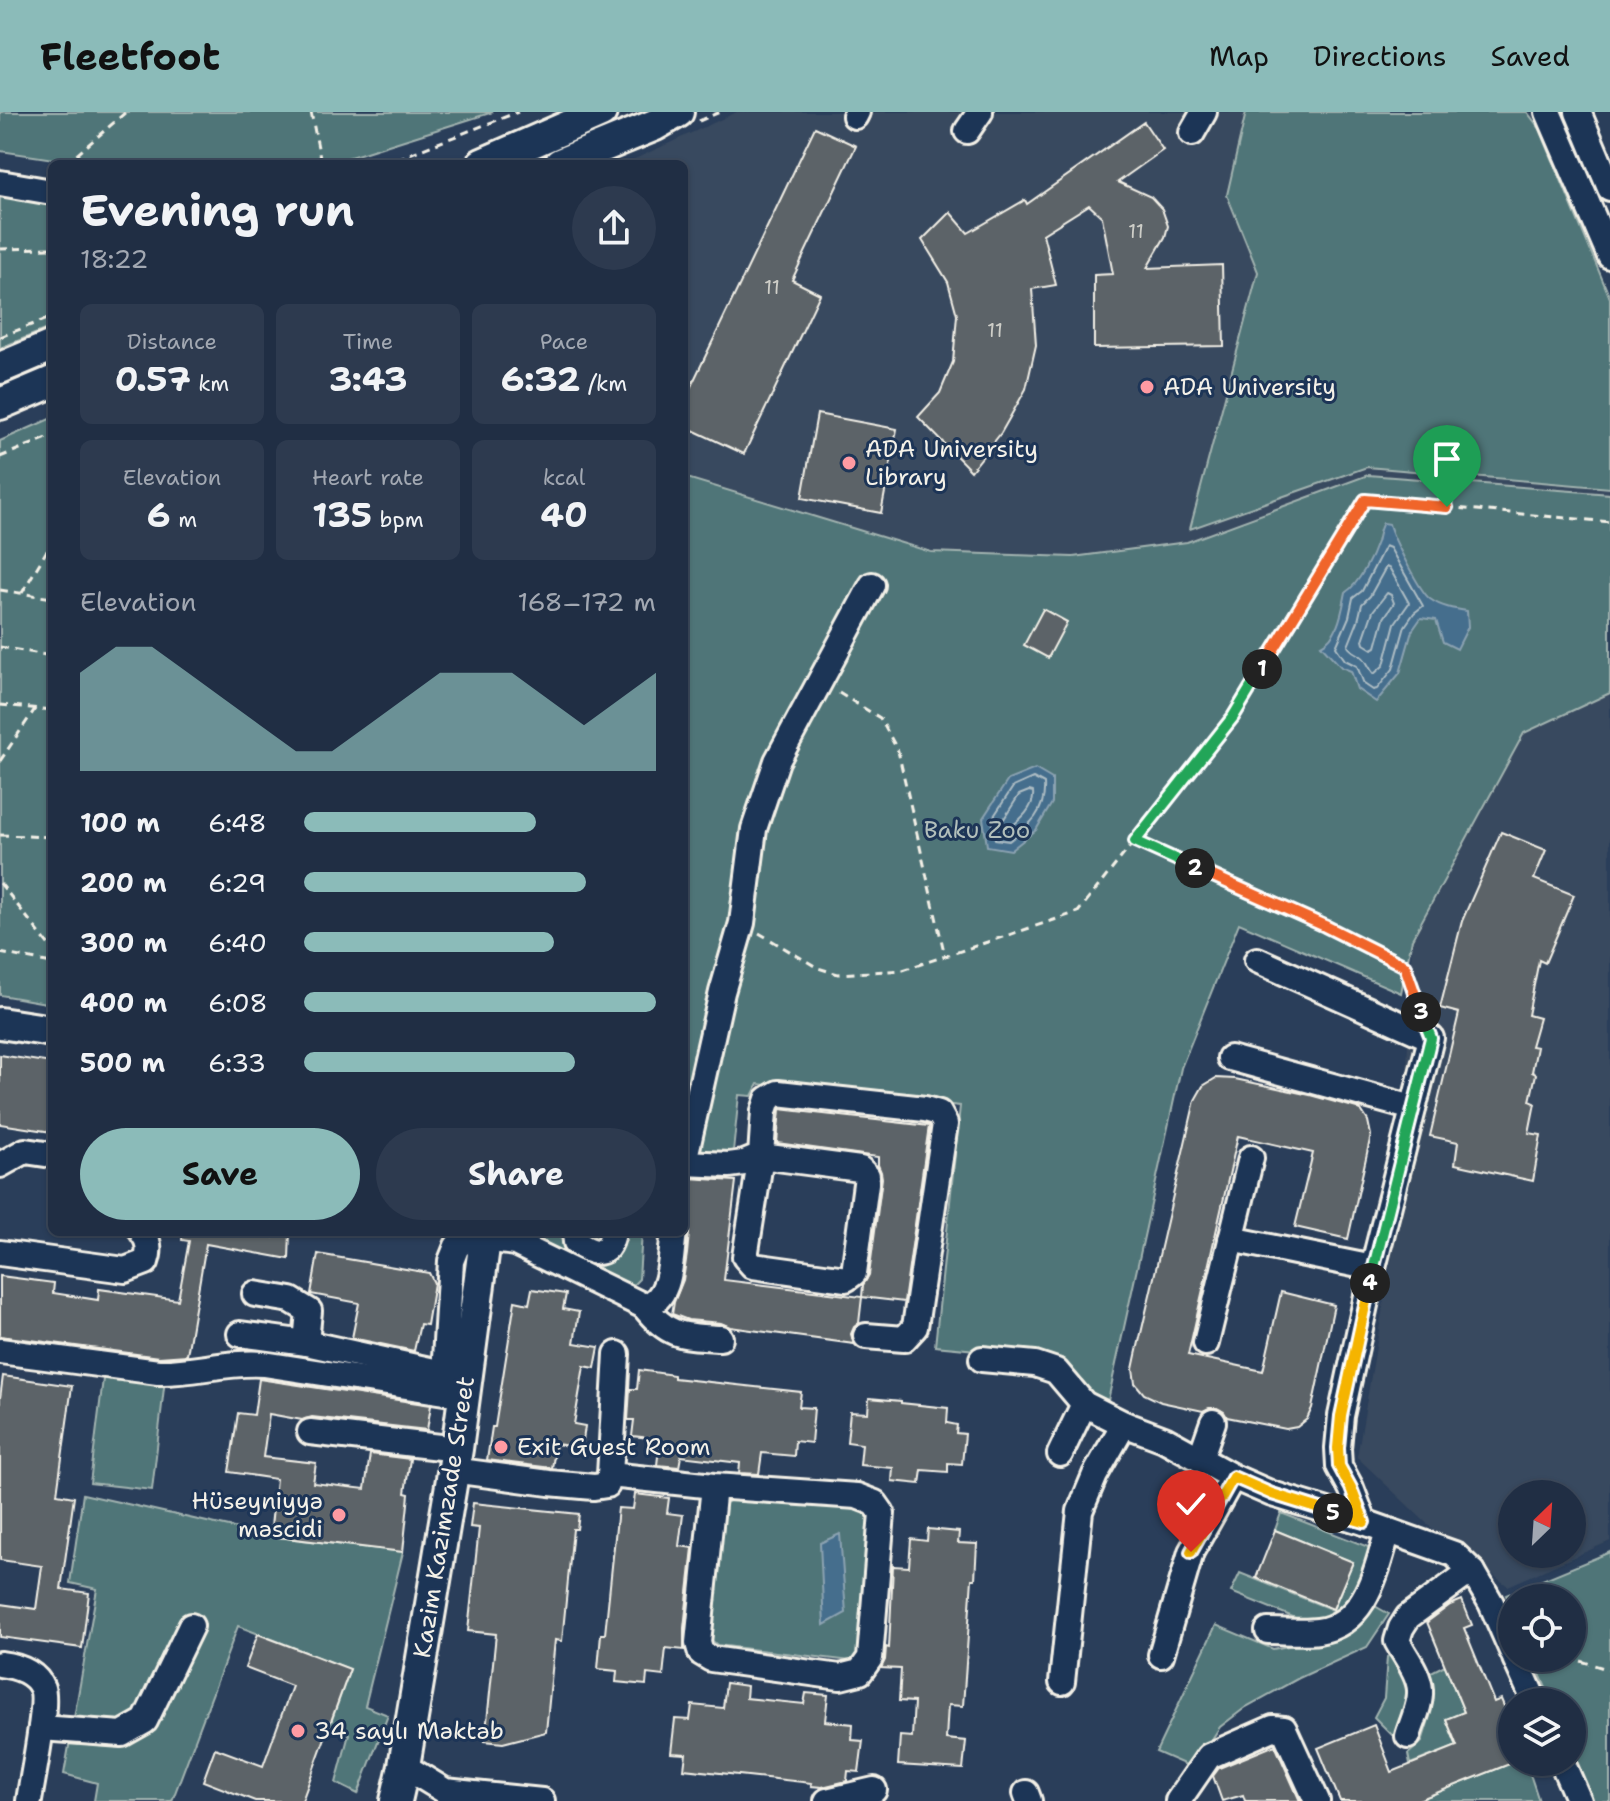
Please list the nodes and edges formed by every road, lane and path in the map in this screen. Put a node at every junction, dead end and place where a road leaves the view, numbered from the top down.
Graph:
1 (126, 112) edge
2 (311, 112) edge
3 (518, 112) edge
4 (601, 112) edge
5 (678, 112) edge
6 (1548, 112) edge
7 (1578, 112) edge
8 (71, 160) edge
9 (320, 160) edge
10 (394, 160) edge
11 (491, 160) edge
12 (570, 160) edge
13 (0, 183) edge
14 (1610, 188) edge
15 (48, 191) edge
16 (48, 248) edge
17 (0, 249) edge
18 (1610, 256) edge
19 (48, 319) edge
20 (0, 337) edge
21 (48, 348) edge
22 (0, 368) edge
23 (48, 384) edge
24 (0, 404) edge
25 (48, 438) edge
26 (0, 457) edge
27 (1610, 522) edge
28 (48, 551) edge
29 (872, 585) dead end
30 (0, 590) edge
31 (22, 593) junction
32 (48, 597) edge
33 (0, 647) edge
34 (48, 655) edge
35 (820, 682) junction
36 (0, 705) edge
37 (35, 709) junction
38 (48, 710) edge
39 (0, 761) edge
40 (0, 835) edge
41 (48, 837) edge
42 (1135, 841) junction
43 (0, 883) edge
44 (742, 923) junction
45 (48, 944) edge
46 (0, 953) edge
47 (945, 956) junction
48 (1257, 960) dead end
49 (48, 962) edge
50 (0, 1023) edge
51 (48, 1030) edge
52 (1431, 1038) junction
53 (1230, 1058) dead end
54 (1413, 1108) junction
55 (688, 1144) edge
56 (48, 1154) edge
57 (761, 1156) junction
58 (1251, 1158) dead end
59 (688, 1162) edge
60 (0, 1165) edge
61 (145, 1236) edge
62 (486, 1236) edge
63 (490, 1236) edge
64 (575, 1236) edge
65 (612, 1236) edge
66 (673, 1236) edge
67 (1231, 1239) junction
68 (0, 1253) edge
69 (1373, 1268) junction
70 (255, 1294) dead end
71 (644, 1306) junction
72 (240, 1334) dead end
73 (866, 1336) dead end
74 (720, 1338) dead end
75 (306, 1343) junction
76 (1206, 1343) dead end
77 (0, 1351) edge
78 (617, 1354) dead end
79 (982, 1359) dead end
80 (454, 1384) junction
81 (1084, 1404) junction
82 (1213, 1422) dead end
83 (1124, 1424) junction
84 (310, 1432) dead end
85 (1060, 1454) dead end
86 (1200, 1459) junction
87 (454, 1460) junction
88 (610, 1475) junction
89 (1233, 1477) junction
90 (714, 1486) junction
91 (1364, 1522) junction
92 (1388, 1531) junction
93 (1473, 1572) junction
94 (1498, 1619) edge
95 (191, 1626) dead end
96 (1268, 1631) dead end
97 (1161, 1655) dead end
98 (1586, 1663) edge
99 (0, 1664) edge
100 (1610, 1670) edge
101 (1062, 1682) dead end
102 (41, 1728) junction
103 (1408, 1736) dead end
104 (404, 1766) junction
105 (1568, 1776) edge
106 (874, 1790) dead end
107 (445, 1796) edge
108 (29, 1801) edge
109 (396, 1801) edge
110 (542, 1801) edge
111 (827, 1801) edge
112 (1178, 1801) edge
113 (1317, 1801) edge
114 (1579, 1801) edge

1 - 8 path
2 - 9 path
3 - 10 path
4 - 11 main road
5 - 12 main road
6 - 18 street
7 - 14 street
13 - 15 street
16 - 17 path
19 - 20 path
21 - 22 main road
23 - 24 main road
25 - 26 path
27 - 42 path
28 - 31 path
29 - 35 street
30 - 31 path
31 - 32 path
33 - 34 path
35 - 44 street
35 - 47 path
36 - 37 path
37 - 38 path
37 - 39 path
40 - 41 path
42 - 47 path
42 - 52 path
43 - 45 path
44 - 47 path
44 - 55 street
46 - 49 path
48 - 52 street
50 - 51 main road
52 - 54 street
53 - 54 street
54 - 69 street
56 - 60 street
57 - 57 street
57 - 59 street
57 - 73 street
58 - 67 street
61 - 68 street
62 - 80 main road, Kazim Kazimzade Street
63 - 71 street
64 - 65 street
66 - 71 street
67 - 69 street
67 - 76 street
69 - 91 street
70 - 75 street
71 - 74 street
72 - 75 street
75 - 80 street
77 - 80 street
78 - 88 street
79 - 81 street
80 - 87 main road, Kazim Kazimzade Street
81 - 83 street
81 - 85 street
82 - 86 street
83 - 86 street
83 - 101 street
84 - 87 street
86 - 89 street
87 - 88 street
87 - 104 main road, Kazim Kazimzade Street
88 - 90 street
89 - 91 street
89 - 97 street
90 - 90 street
91 - 92 street
92 - 93 street
92 - 96 street
93 - 94 street
93 - 103 street
95 - 102 street
98 - 100 path
99 - 102 street
102 - 108 street
104 - 107 street
104 - 109 main road, Kazim Kazimzade Street
105 - 114 street
106 - 111 street
107 - 110 street
112 - 113 street

